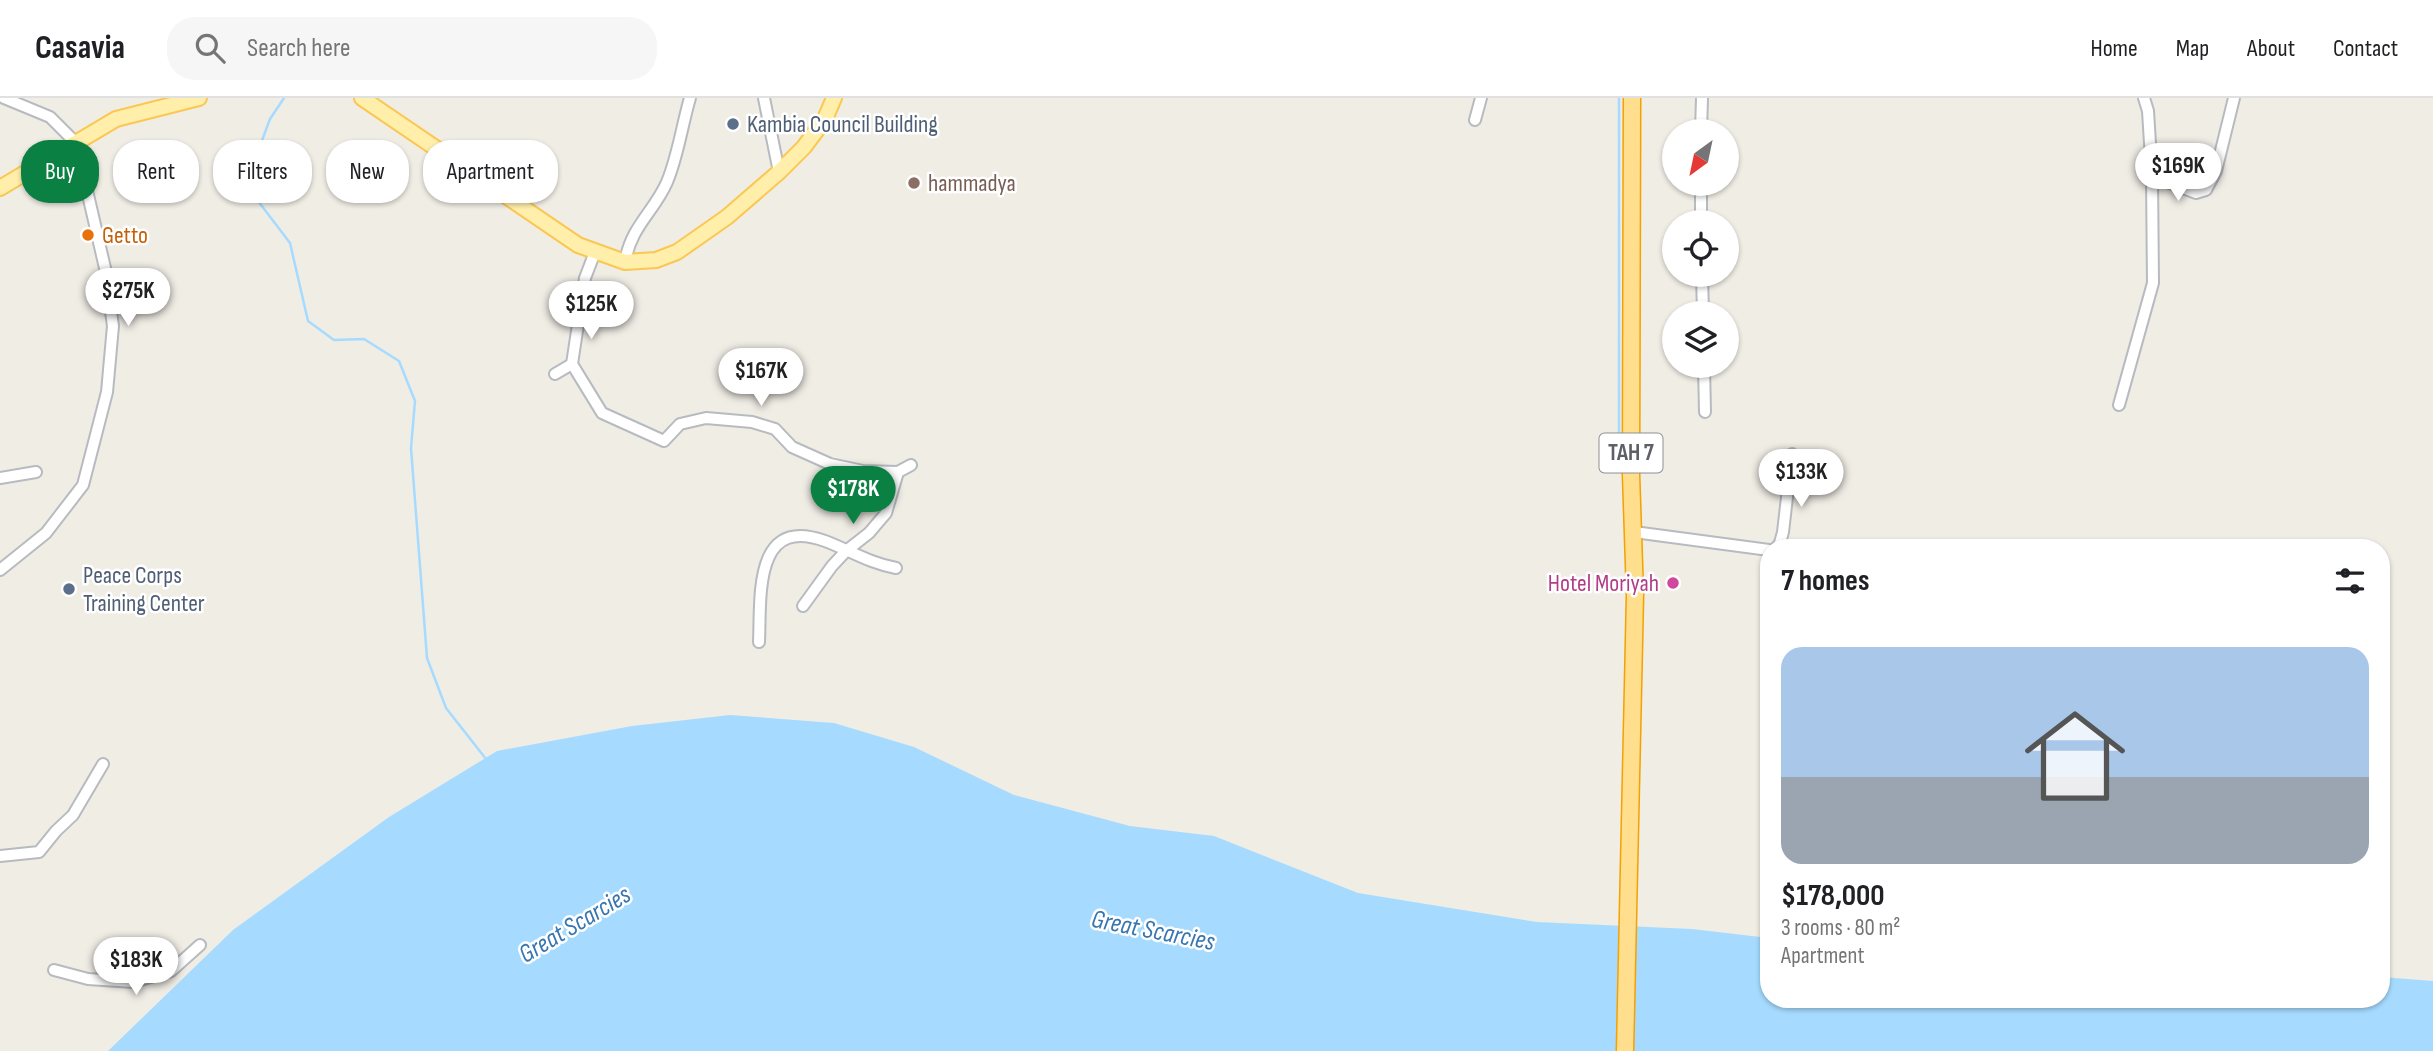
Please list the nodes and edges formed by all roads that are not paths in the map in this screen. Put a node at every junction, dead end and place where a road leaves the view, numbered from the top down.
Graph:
1 (4, 98) edge
2 (199, 98) edge
3 (362, 98) edge
4 (690, 98) edge
5 (764, 98) edge
6 (834, 98) edge
7 (1481, 98) edge
8 (1632, 98) edge
9 (1702, 98) edge
10 (2144, 98) edge
11 (2234, 98) edge
12 (1701, 119) edge
13 (1475, 120) dead end
14 (73, 140) edge
15 (81, 140) edge
16 (779, 173) junction
17 (21, 176) edge
18 (2152, 176) junction
19 (0, 188) edge
20 (90, 203) edge
21 (595, 252) junction
22 (625, 262) junction
23 (572, 364) junction
24 (555, 374) dead end
25 (1704, 378) edge
26 (2119, 405) dead end
27 (1705, 412) dead end
28 (1792, 454) dead end
29 (911, 465) dead end
30 (36, 472) dead end
31 (898, 472) junction
32 (0, 478) edge
33 (1634, 532) junction
34 (1781, 539) edge
35 (1760, 549) edge
36 (846, 551) junction
37 (896, 568) dead end
38 (0, 570) edge
39 (803, 606) dead end
40 (759, 642) dead end
41 (103, 764) dead end
42 (0, 856) edge
43 (200, 945) dead end
44 (54, 970) dead end
45 (1625, 1051) edge

1 - 14 street
2 - 15 main road
3 - 21 main road
4 - 22 street
5 - 16 street
6 - 16 main road
7 - 13 street
8 - 33 highway, TAH 7
9 - 12 street
10 - 18 street
11 - 18 street
16 - 22 main road
17 - 19 main road
18 - 26 street
20 - 38 street
21 - 22 main road
21 - 23 street
23 - 24 street
23 - 31 street
25 - 27 street
28 - 34 street
29 - 31 street
30 - 32 street
31 - 36 street
33 - 35 street
33 - 45 highway, TAH 7
36 - 37 street
36 - 39 street
36 - 40 street
41 - 42 street
43 - 44 street

